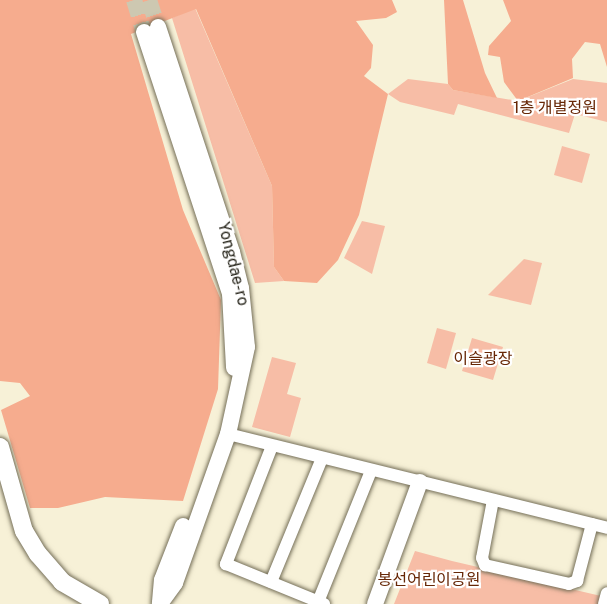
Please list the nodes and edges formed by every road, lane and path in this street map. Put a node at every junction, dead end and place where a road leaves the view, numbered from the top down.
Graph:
1 (228, 434) junction
2 (272, 446) junction
3 (0, 447) edge
4 (322, 458) junction
5 (371, 471) junction
6 (420, 482) junction
7 (493, 500) junction
8 (592, 524) junction
9 (607, 528) edge
10 (271, 582) junction
11 (607, 593) edge
12 (321, 603) edge
13 (100, 604) edge
14 (160, 604) edge
15 (375, 604) edge
16 (604, 604) edge

1 - 2 street
1 - 14 street, Yongdae-ro
1 - 14 street, Yongdae-ro
2 - 4 street
2 - 10 street
3 - 13 main road
4 - 5 street
4 - 10 street
5 - 6 street
5 - 12 street
6 - 7 street
6 - 15 street
7 - 8 street
7 - 8 street
8 - 9 street
10 - 12 street
11 - 16 street

